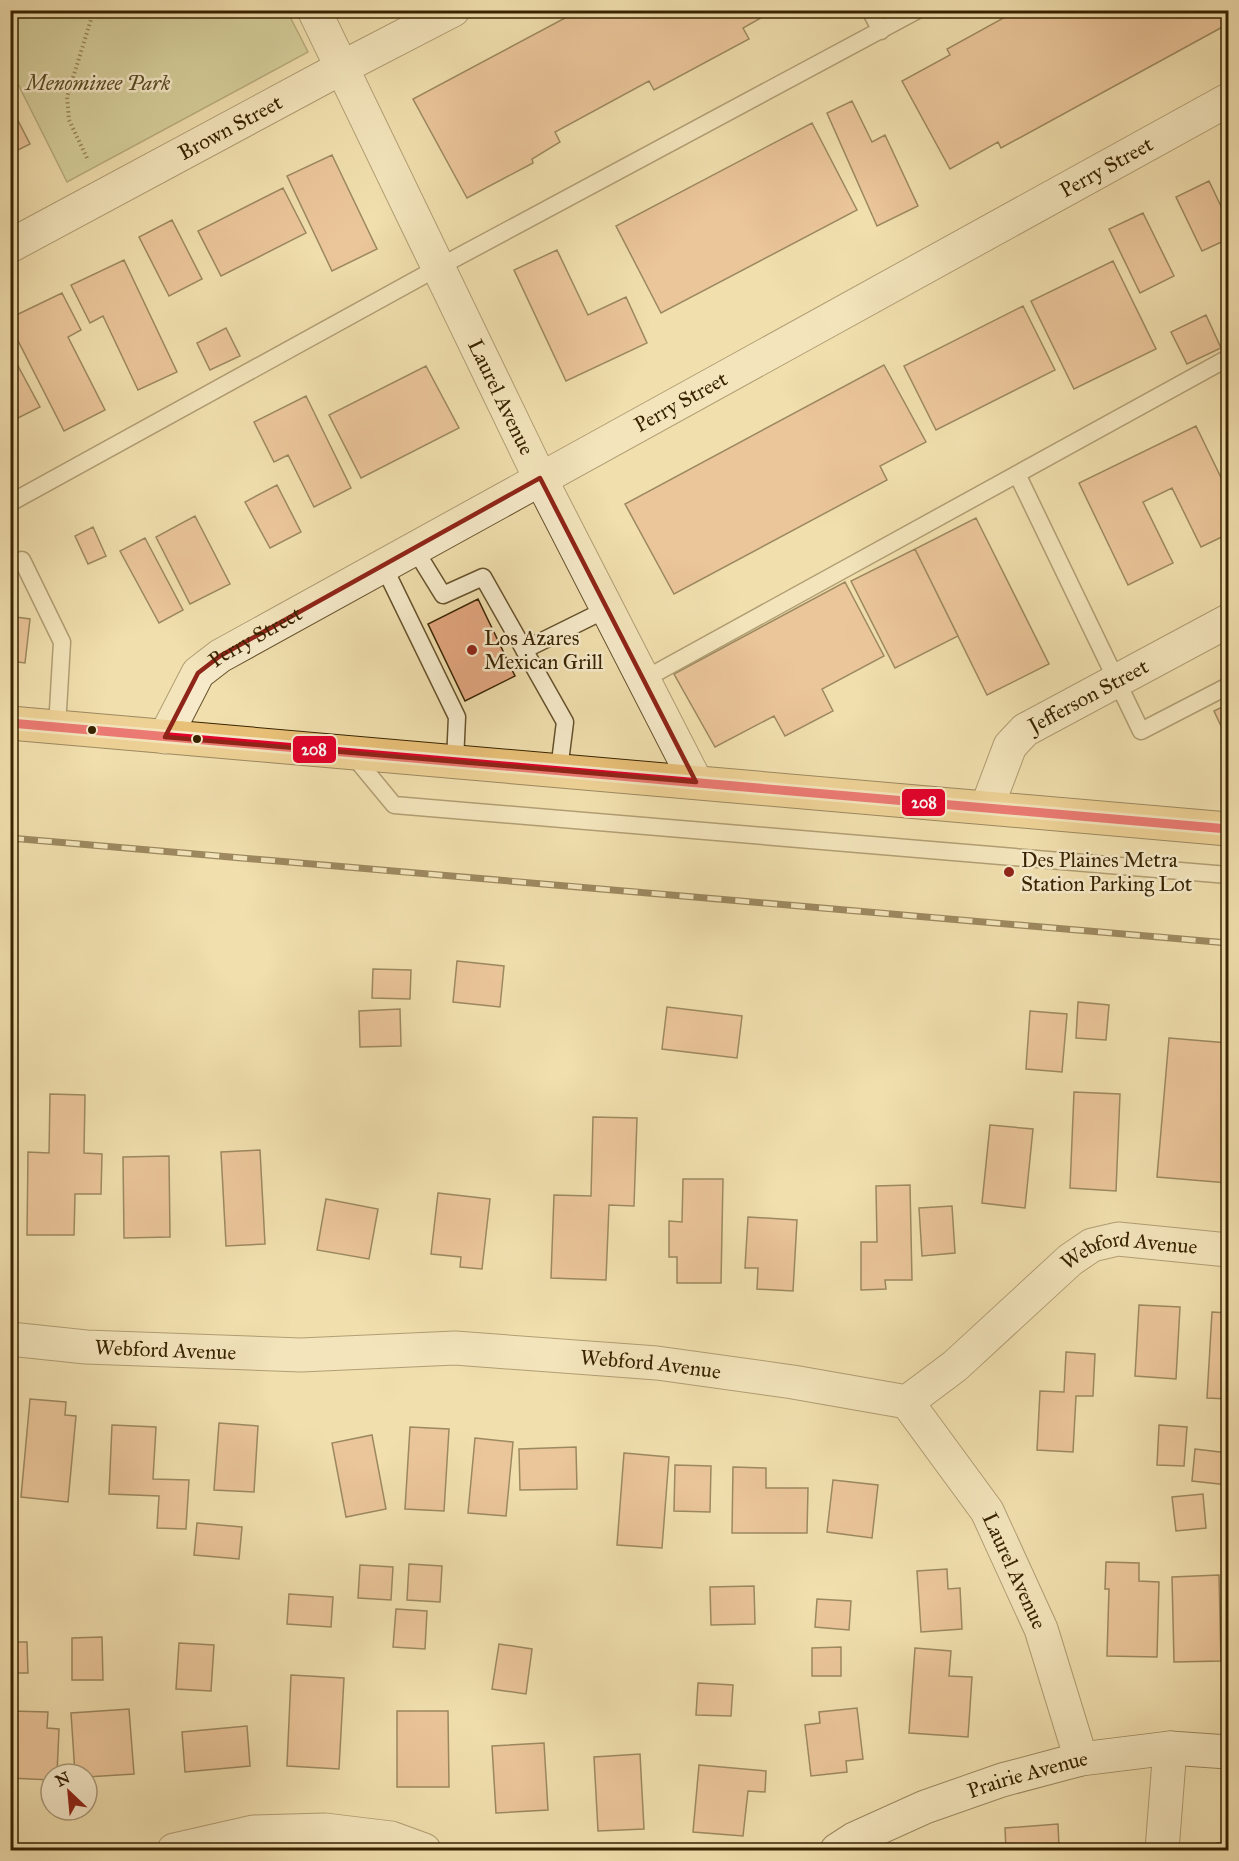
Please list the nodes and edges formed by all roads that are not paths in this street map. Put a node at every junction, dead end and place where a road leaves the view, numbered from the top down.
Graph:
1 (314, 10) edge
2 (453, 10) edge
3 (870, 10) edge
4 (918, 10) edge
5 (880, 31) junction
6 (343, 67) junction
7 (1228, 100) edge
8 (10, 246) edge
9 (439, 267) junction
10 (1228, 358) edge
11 (1017, 474) junction
12 (540, 478) junction
13 (10, 503) edge
14 (414, 548) junction
15 (383, 565) junction
16 (10, 566) edge
17 (607, 609) junction
18 (1228, 621) edge
19 (524, 650) junction
20 (643, 680) junction
21 (1117, 681) junction
22 (1228, 686) edge
23 (10, 723) edge
24 (57, 728) junction
25 (165, 737) junction
26 (350, 753) junction
27 (455, 761) junction
28 (559, 770) junction
29 (696, 782) junction
30 (987, 807) junction
31 (1228, 829) edge
32 (1228, 875) edge
33 (1228, 1250) edge
34 (10, 1339) edge
35 (907, 1402) junction
36 (1170, 1748) junction
37 (1228, 1752) edge
38 (1081, 1759) junction
39 (174, 1851) edge
40 (424, 1851) edge
41 (837, 1851) edge
42 (1162, 1851) edge

1 - 6 street, Laurel Avenue
2 - 6 street, Brown Street
3 - 5 lane
4 - 5 lane
5 - 9 lane
6 - 8 street, Brown Street
6 - 9 street, Laurel Avenue
7 - 12 street, Perry Street
9 - 12 street, Laurel Avenue
9 - 13 lane
10 - 11 lane
11 - 20 lane
11 - 21 lane
12 - 14 street, Perry Street
12 - 17 street, Laurel Avenue
14 - 15 street, Perry Street
14 - 19 lane
15 - 25 street, Perry Street
15 - 27 lane
16 - 24 lane
17 - 19 lane
17 - 20 street, Laurel Avenue
18 - 21 street, Jefferson Street
19 - 28 lane
20 - 29 street, Laurel Avenue
21 - 22 lane
21 - 30 street, Jefferson Street
23 - 24 main road
24 - 25 main road
25 - 26 main road
26 - 27 main road
26 - 32 lane
27 - 28 main road
28 - 29 main road
29 - 30 main road
30 - 31 main road
33 - 35 street, Webford Avenue
34 - 35 street, Webford Avenue
35 - 38 street, Laurel Avenue
36 - 37 street, Prairie Avenue
36 - 38 street, Prairie Avenue
36 - 42 street
38 - 41 street, Prairie Avenue
39 - 40 street

